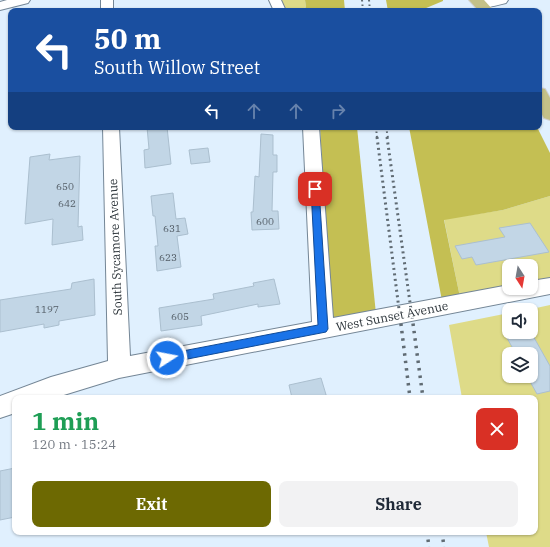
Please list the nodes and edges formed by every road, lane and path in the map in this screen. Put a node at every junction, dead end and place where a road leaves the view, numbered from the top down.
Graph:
1 (23, 0) edge
2 (502, 0) edge
3 (481, 5) edge
4 (0, 6) edge
5 (542, 99) edge
6 (550, 114) edge
7 (111, 130) edge
8 (311, 130) edge
9 (550, 286) edge
10 (323, 329) junction
11 (118, 368) junction
12 (32, 395) edge
13 (12, 403) edge
14 (0, 407) edge

1 - 4 street
2 - 3 street
5 - 6 main road
7 - 11 street, South Sycamore Avenue
8 - 10 street
9 - 10 street, West Sunset Avenue
10 - 11 street, West Sunset Avenue
11 - 12 street, West Sunset Avenue
13 - 14 street

